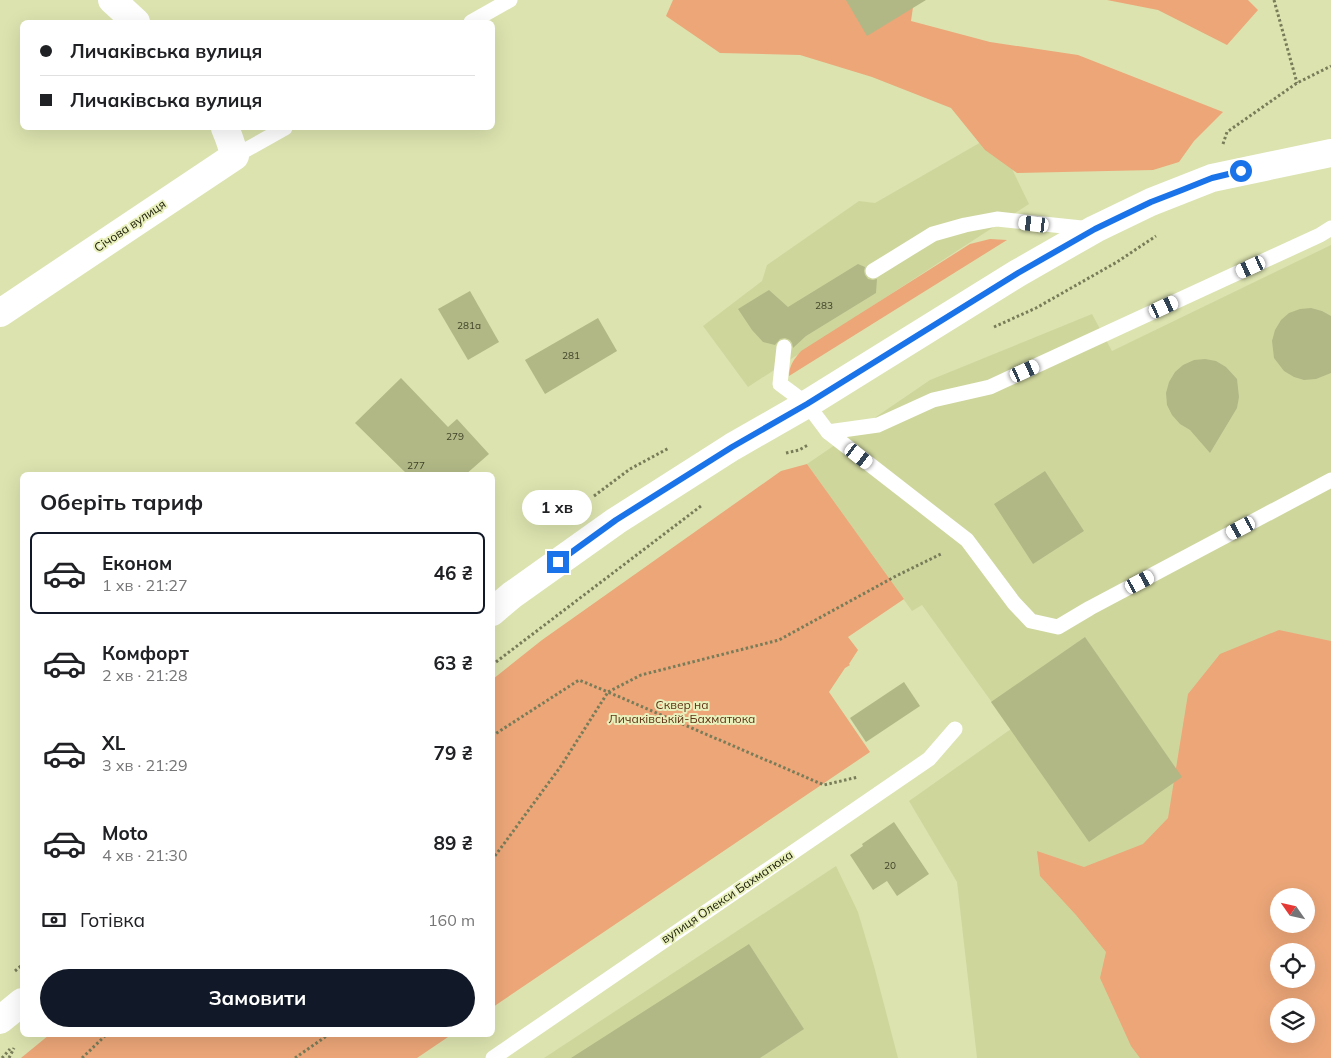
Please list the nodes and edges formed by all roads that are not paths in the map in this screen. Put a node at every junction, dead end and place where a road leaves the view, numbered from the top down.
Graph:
1 (112, 0) edge
2 (510, 0) edge
3 (134, 20) edge
4 (475, 20) edge
5 (226, 130) edge
6 (281, 130) edge
7 (1331, 153) edge
8 (234, 156) junction
9 (1331, 228) edge
10 (1095, 229) junction
11 (873, 271) dead end
12 (0, 313) edge
13 (784, 347) dead end
14 (807, 404) junction
15 (828, 432) junction
16 (1331, 480) edge
17 (495, 609) edge
18 (955, 729) dead end
19 (20, 1004) edge
20 (0, 1020) edge
21 (492, 1058) edge

1 - 3 main road
2 - 4 lane
5 - 8 main road
6 - 8 lane
7 - 10 main road
8 - 12 main road, Січова вулиця
9 - 15 lane
10 - 11 lane
10 - 14 main road
13 - 14 lane
14 - 15 lane
14 - 17 main road
15 - 16 lane
18 - 21 lane, вулиця Олекси Бахматюка
19 - 20 main road

